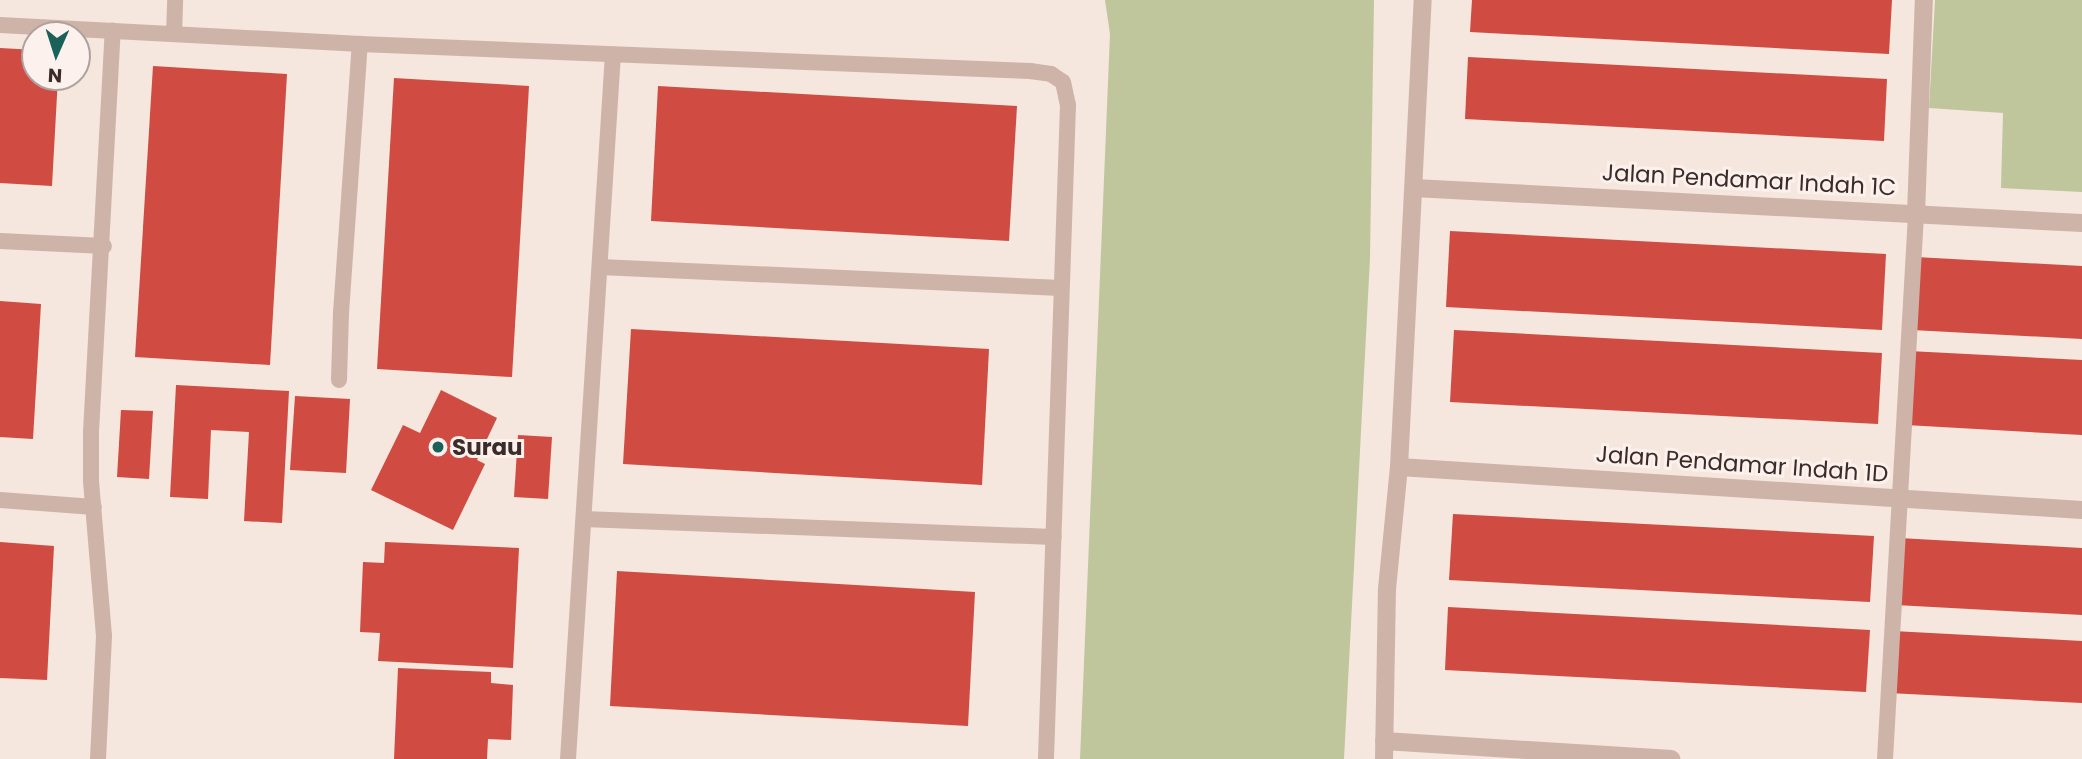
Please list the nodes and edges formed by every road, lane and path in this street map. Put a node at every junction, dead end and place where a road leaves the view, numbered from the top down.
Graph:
1 (175, 0) edge
2 (1423, 0) edge
3 (1924, 0) edge
4 (0, 25) edge
5 (113, 31) junction
6 (174, 34) junction
7 (360, 44) junction
8 (613, 54) junction
9 (1414, 188) junction
10 (1916, 214) junction
11 (2082, 223) edge
12 (0, 241) edge
13 (103, 246) junction
14 (600, 267) junction
15 (1061, 288) junction
16 (339, 380) dead end
17 (1399, 467) junction
18 (1899, 498) junction
19 (0, 500) edge
20 (94, 507) junction
21 (2082, 510) edge
22 (584, 519) junction
23 (1054, 537) junction
24 (1384, 750) edge
25 (98, 759) edge
26 (568, 759) edge
27 (1046, 759) edge
28 (1671, 759) edge
29 (1885, 759) edge

1 - 6 lane
2 - 9 street
3 - 10 street
4 - 5 lane
5 - 6 lane
5 - 13 lane
6 - 7 lane
7 - 8 lane
7 - 16 lane
8 - 14 lane
8 - 15 lane
9 - 10 street, Jalan Pendamar Indah 1C
9 - 17 street
10 - 11 street, Jalan Pendamar Indah 1C
10 - 18 lane
12 - 13 lane
13 - 20 lane
14 - 15 lane
14 - 22 lane
15 - 23 lane
17 - 18 street, Jalan Pendamar Indah 1D
17 - 24 street
18 - 21 street, Jalan Pendamar Indah 1D
18 - 29 lane
19 - 20 lane
20 - 25 lane
22 - 23 lane
22 - 26 lane
23 - 27 lane
24 - 28 street

